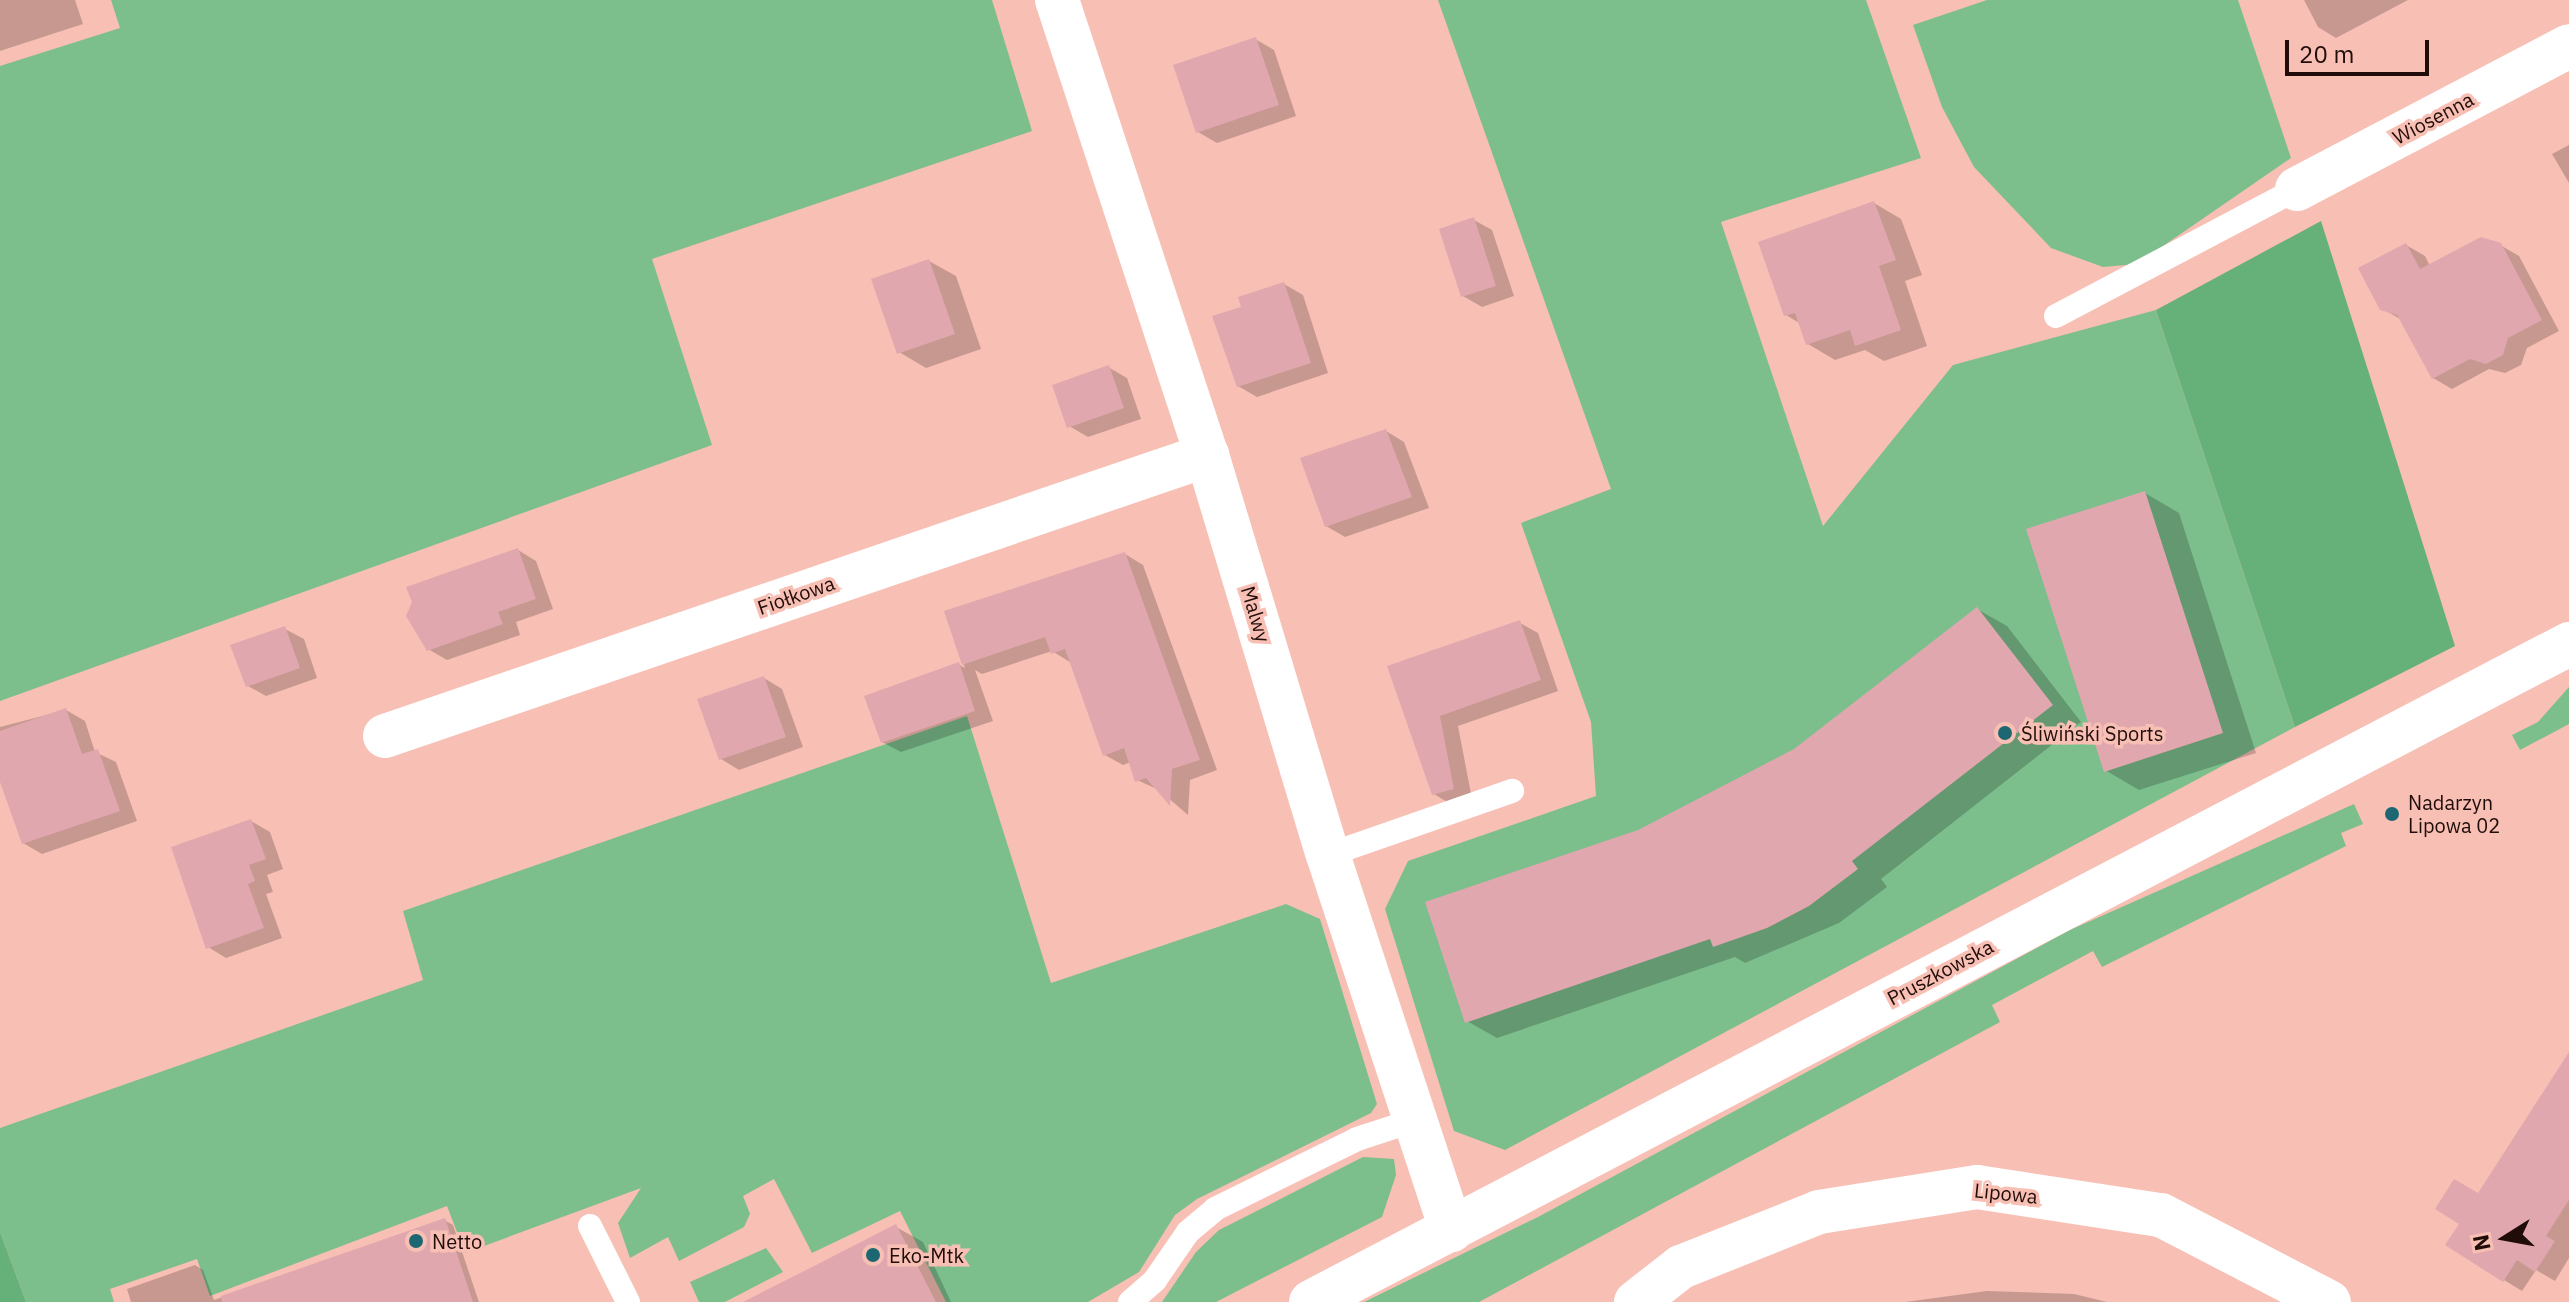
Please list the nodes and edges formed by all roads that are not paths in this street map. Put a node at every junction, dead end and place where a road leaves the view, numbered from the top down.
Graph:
1 (1057, 0) edge
2 (2569, 46) edge
3 (2297, 189) joint
4 (2056, 316) dead end
5 (1207, 455) junction
6 (2569, 644) edge
7 (385, 736) dead end
8 (1512, 791) dead end
9 (1328, 855) junction
10 (1415, 1120) junction
11 (590, 1226) dead end
12 (1451, 1230) junction
13 (628, 1302) edge
14 (1130, 1302) edge
15 (1311, 1302) edge
16 (1636, 1302) edge
17 (2329, 1302) edge

1 - 5 street, Malwy
2 - 3 street, Wiosenna
3 - 4 lane
5 - 7 street, Fiołkowa
5 - 9 street, Malwy
6 - 12 street, Pruszkowska
8 - 9 lane
9 - 10 street, Malwy
10 - 12 street, Malwy
10 - 14 lane
11 - 13 lane
12 - 15 street, Pruszkowska
16 - 17 street, Lipowa

